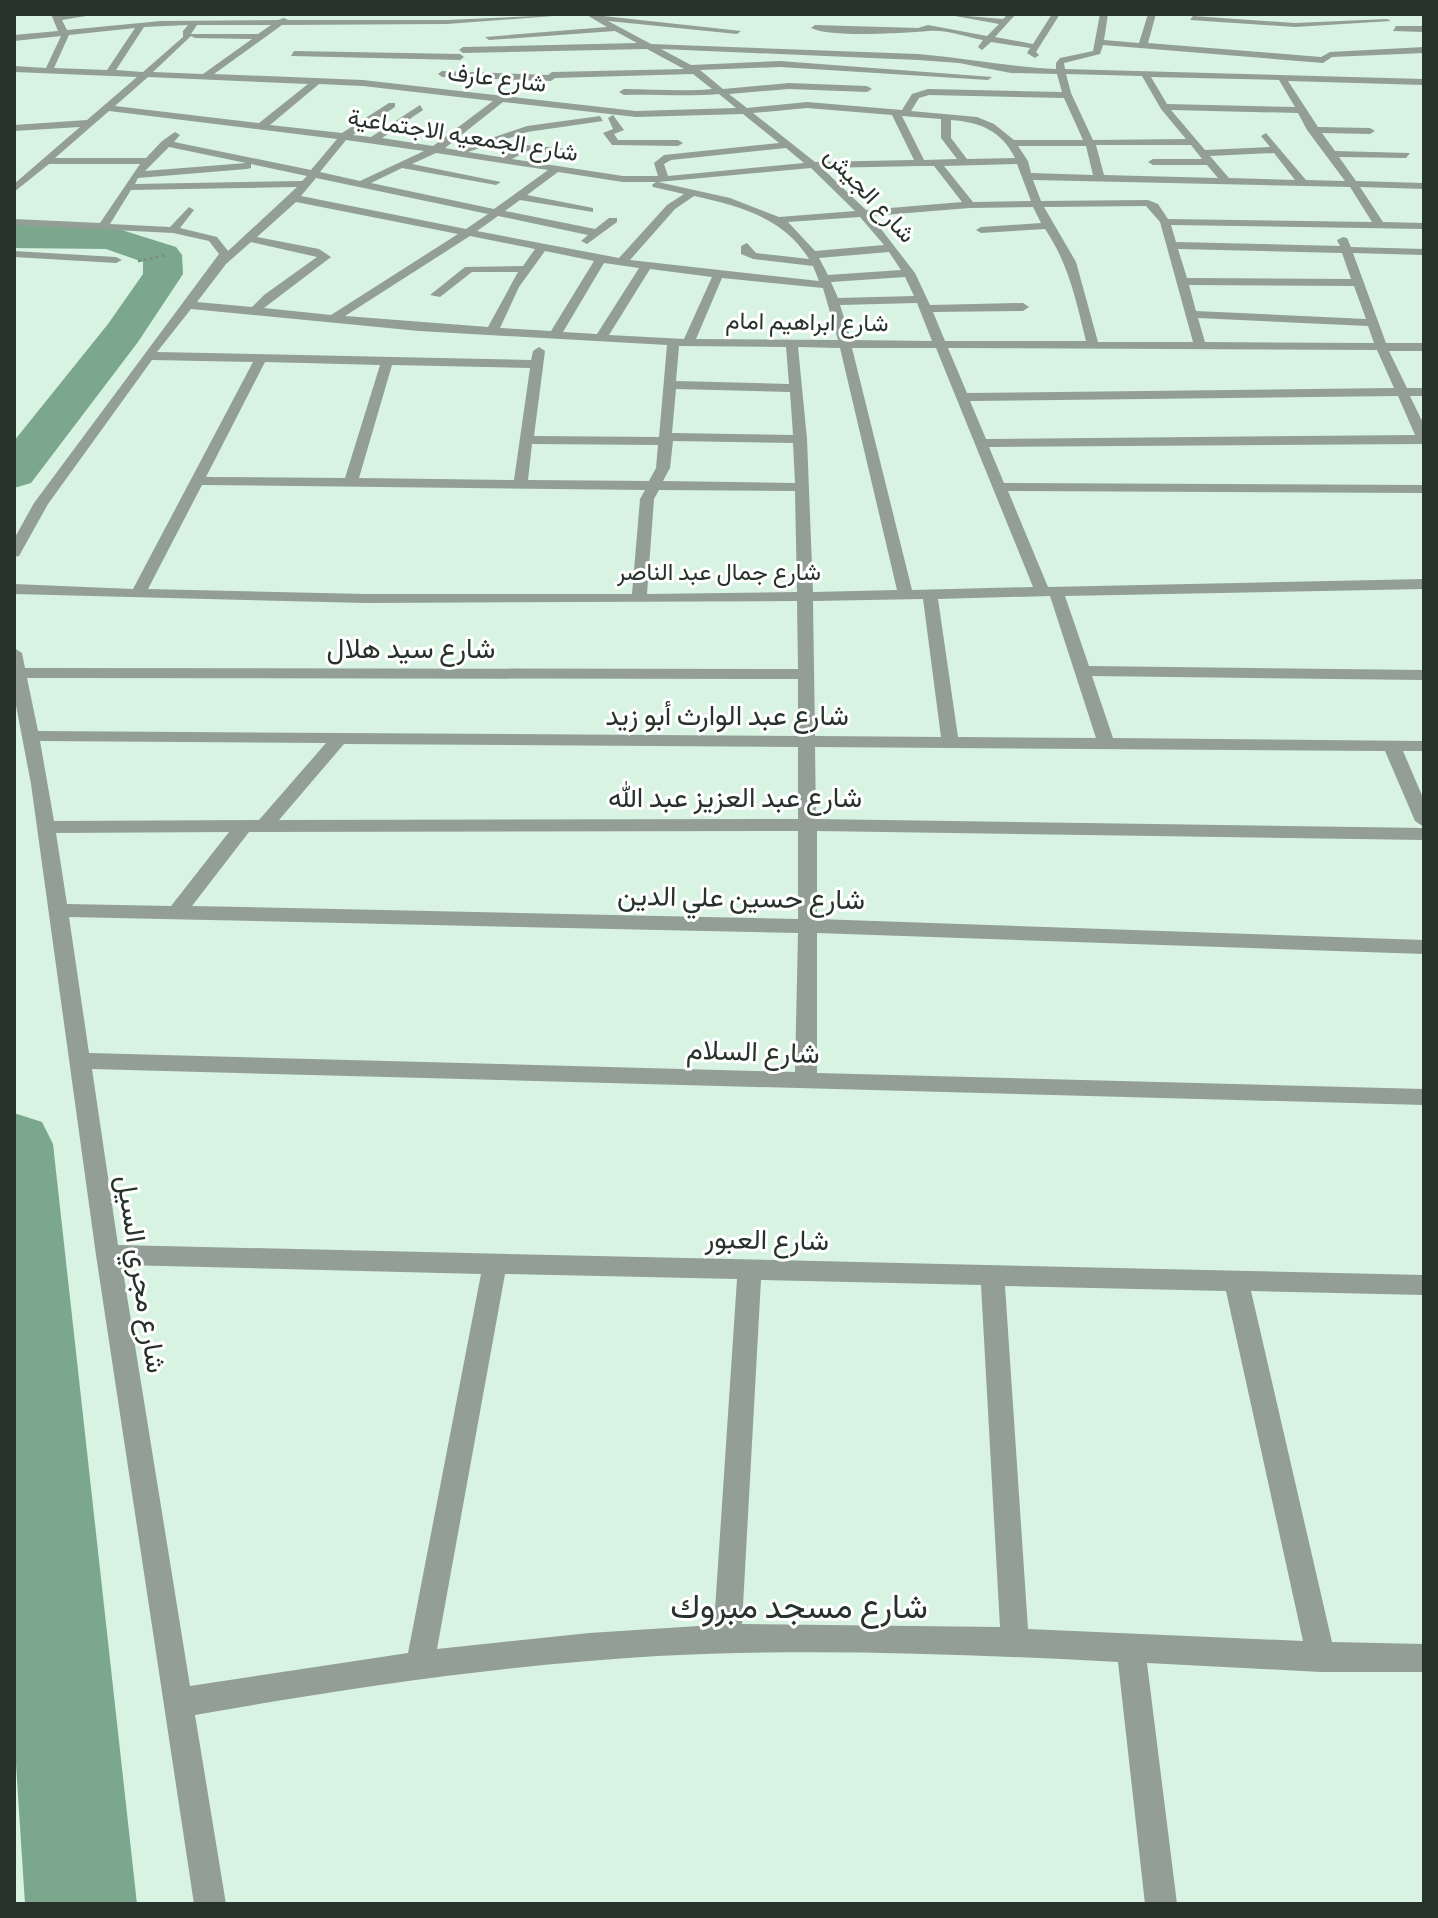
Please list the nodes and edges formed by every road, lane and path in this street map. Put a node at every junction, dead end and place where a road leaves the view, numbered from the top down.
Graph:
1 (94, 14) edge
2 (242, 14) edge
3 (575, 14) edge
4 (873, 14) edge
5 (932, 14) edge
6 (948, 14) edge
7 (1012, 14) edge
8 (1056, 14) edge
9 (1104, 14) edge
10 (1152, 14) edge
11 (56, 16) edge
12 (522, 16) edge
13 (591, 16) edge
14 (160, 18) edge
15 (286, 18) edge
16 (1193, 18) dead end
17 (1383, 18) edge
18 (746, 19) dead end
19 (196, 22) junction
20 (234, 22) junction
21 (344, 22) junction
22 (1005, 22) junction
23 (1231, 22) edge
24 (142, 24) junction
25 (1318, 25) junction
26 (672, 26) junction
27 (815, 28) dead end
28 (928, 28) junction
29 (613, 29) junction
30 (1424, 29) edge
31 (867, 30) junction
32 (1397, 30) junction
33 (737, 31) junction
34 (65, 32) junction
35 (338, 32) dead end
36 (1385, 32) dead end
37 (187, 34) junction
38 (464, 36) edge
39 (1297, 36) dead end
40 (1325, 36) dead end
41 (260, 37) junction
42 (14, 38) edge
43 (480, 38) dead end
44 (989, 38) junction
45 (450, 42) dead end
46 (1100, 42) junction
47 (333, 44) dead end
48 (366, 44) dead end
49 (1143, 45) junction
50 (649, 46) junction
51 (1036, 47) junction
52 (557, 49) junction
53 (720, 50) junction
54 (1421, 50) edge
55 (776, 51) junction
56 (1315, 51) dead end
57 (294, 54) dead end
58 (855, 54) junction
59 (373, 56) junction
60 (1063, 60) junction
61 (1325, 60) junction
62 (1424, 60) edge
63 (499, 61) dead end
64 (971, 63) junction
65 (780, 64) junction
66 (362, 65) dead end
67 (14, 69) edge
68 (692, 69) junction
69 (49, 70) junction
70 (1060, 71) junction
71 (110, 72) junction
72 (641, 72) junction
73 (1144, 72) junction
74 (149, 73) junction
75 (352, 73) dead end
76 (990, 73) junction
77 (442, 74) junction
78 (206, 76) junction
79 (496, 76) junction
80 (552, 77) junction
81 (1281, 77) junction
82 (318, 80) junction
83 (341, 82) junction
84 (1424, 82) edge
85 (789, 86) junction
86 (419, 89) junction
87 (867, 89) dead end
88 (645, 91) junction
89 (722, 92) junction
90 (982, 95) junction
91 (1066, 95) junction
92 (501, 99) junction
93 (533, 102) junction
94 (392, 105) dead end
95 (807, 105) junction
96 (1164, 107) junction
97 (109, 108) junction
98 (420, 108) dead end
99 (745, 110) junction
100 (1300, 110) junction
101 (900, 111) junction
102 (946, 115) junction
103 (617, 116) junction
104 (195, 118) junction
105 (477, 119) junction
106 (974, 119) junction
107 (490, 120) dead end
108 (503, 121) dead end
109 (91, 123) junction
110 (543, 125) junction
111 (262, 126) junction
112 (14, 128) edge
113 (1312, 130) junction
114 (462, 131) junction
115 (516, 131) junction
116 (1370, 131) dead end
117 (566, 134) dead end
118 (503, 135) junction
119 (344, 136) junction
120 (1266, 136) dead end
121 (373, 140) junction
122 (1091, 142) junction
123 (1193, 142) junction
124 (1322, 142) junction
125 (165, 143) junction
126 (1012, 143) junction
127 (1379, 143) dead end
128 (788, 145) junction
129 (436, 149) junction
130 (1277, 150) junction
131 (569, 152) dead end
132 (457, 153) junction
133 (1202, 153) junction
134 (1332, 154) junction
135 (686, 155) junction
136 (1406, 155) dead end
137 (502, 160) junction
138 (47, 161) junction
139 (148, 161) junction
140 (1023, 161) junction
141 (964, 162) junction
142 (1153, 162) dead end
143 (1210, 162) junction
144 (920, 163) junction
145 (937, 163) junction
146 (271, 164) junction
147 (400, 165) junction
148 (813, 165) junction
149 (556, 169) junction
150 (314, 173) junction
151 (135, 175) junction
152 (1029, 176) junction
153 (1099, 178) junction
154 (664, 179) junction
155 (637, 180) junction
156 (496, 182) dead end
157 (1227, 182) junction
158 (363, 183) junction
159 (1303, 183) junction
160 (305, 184) junction
161 (1356, 184) junction
162 (1424, 186) edge
163 (127, 187) junction
164 (14, 189) edge
165 (692, 193) junction
166 (518, 196) junction
167 (294, 198) junction
168 (970, 205) junction
169 (1037, 205) junction
170 (189, 210) dead end
171 (589, 210) dead end
172 (861, 211) junction
173 (497, 212) junction
174 (613, 220) dead end
175 (778, 220) junction
176 (14, 222) edge
177 (104, 225) junction
178 (1337, 225) junction
179 (1048, 226) junction
180 (1380, 226) junction
181 (1406, 226) junction
182 (1424, 226) edge
183 (173, 230) junction
184 (981, 230) dead end
185 (469, 232) junction
186 (596, 233) junction
187 (1167, 233) junction
188 (1265, 235) dead end
189 (251, 239) junction
190 (747, 246) dead end
191 (542, 247) junction
192 (892, 248) junction
193 (1347, 250) junction
194 (1422, 252) edge
195 (571, 253) junction
196 (14, 254) edge
197 (601, 259) junction
198 (813, 259) junction
199 (116, 260) dead end
200 (222, 262) junction
201 (622, 262) junction
202 (646, 266) junction
203 (524, 269) junction
204 (909, 273) junction
205 (718, 275) junction
206 (1180, 281) junction
207 (825, 282) junction
208 (1359, 283) junction
209 (436, 295) dead end
210 (832, 302) junction
211 (924, 304) junction
212 (191, 305) junction
213 (1023, 307) dead end
214 (255, 311) junction
215 (1190, 314) junction
216 (334, 318) junction
217 (1373, 323) junction
218 (492, 332) junction
219 (548, 336) junction
220 (600, 339) junction
221 (673, 342) junction
222 (688, 343) junction
223 (792, 345) junction
224 (845, 345) junction
225 (941, 345) junction
226 (1093, 347) junction
227 (1424, 347) edge
228 (1201, 348) junction
229 (1382, 348) junction
230 (148, 356) junction
231 (261, 358) junction
232 (387, 361) junction
233 (537, 364) junction
234 (670, 385) junction
235 (797, 388) junction
236 (1424, 392) edge
237 (1402, 393) junction
238 (960, 397) junction
239 (666, 439) junction
240 (800, 439) junction
241 (1424, 439) edge
242 (526, 440) junction
243 (979, 443) junction
244 (197, 481) junction
245 (351, 483) junction
246 (520, 484) junction
247 (654, 486) junction
248 (802, 487) junction
249 (999, 487) junction
250 (1424, 489) edge
251 (14, 553) edge
252 (1424, 584) edge
253 (14, 589) edge
254 (1049, 591) junction
255 (138, 594) junction
256 (905, 594) junction
257 (930, 594) junction
258 (805, 596) junction
259 (639, 597) junction
260 (15, 663) edge
261 (1082, 671) junction
262 (806, 674) junction
263 (1424, 675) edge
264 (29, 736) junction
265 (339, 739) junction
266 (807, 742) junction
267 (950, 743) junction
268 (1106, 744) junction
269 (1392, 746) junction
270 (1424, 746) edge
271 (1424, 821) edge
272 (808, 825) junction
273 (45, 827) junction
274 (243, 827) junction
275 (263, 827) junction
276 (1424, 834) edge
277 (57, 910) junction
278 (177, 912) junction
279 (809, 926) junction
280 (1424, 947) edge
281 (80, 1061) junction
282 (806, 1081) junction
283 (1424, 1097) edge
284 (108, 1255) junction
285 (495, 1264) junction
286 (750, 1269) junction
287 (992, 1275) junction
288 (1236, 1280) junction
289 (1424, 1285) edge
290 (727, 1639) junction
291 (1015, 1644) junction
292 (1131, 1650) junction
293 (1321, 1658) junction
294 (1424, 1658) edge
295 (420, 1664) junction
296 (178, 1703) junction
297 (210, 1904) edge
298 (1161, 1904) edge

1 - 11 street
2 - 20 street
3 - 12 street
4 - 31 street
5 - 28 street
6 - 22 street
7 - 22 street
8 - 51 street
9 - 46 street
10 - 49 street
11 - 34 street
12 - 38 street
13 - 26 street
13 - 29 street, شارع الجيش
14 - 19 street
14 - 24 street
15 - 20 street
15 - 21 street
15 - 41 street
16 - 23 street
17 - 25 street
17 - 32 street
18 - 33 street
19 - 20 street
19 - 37 street
21 - 35 street
21 - 38 street
22 - 44 street
23 - 25 street
23 - 39 street
24 - 34 street
24 - 71 street
25 - 40 street
26 - 33 street
26 - 50 street
27 - 31 street
28 - 31 street
28 - 44 street
29 - 43 street
29 - 50 street, شارع الجيش
30 - 32 street
31 - 58 street
32 - 36 street
32 - 54 street
33 - 53 street
34 - 42 street
34 - 69 street
37 - 41 street
37 - 74 street
38 - 45 street
38 - 52 street
38 - 59 street
38 - 77 street
41 - 78 street
44 - 51 street
44 - 64 street
46 - 49 street
46 - 60 street
47 - 48 street
49 - 61 street
50 - 52 street
50 - 53 street
50 - 68 street, شارع الجيش
51 - 60 street
52 - 80 street
53 - 55 street
54 - 61 street
54 - 62 street
55 - 58 street
55 - 65 street
56 - 61 street
57 - 59 street
58 - 64 street
59 - 66 street
60 - 70 street
63 - 79 street
64 - 76 street
65 - 68 street
65 - 76 street
65 - 85 street
67 - 69 street, شارع عارف
68 - 72 street
68 - 89 street, شارع الجيش
69 - 71 street, شارع عارف
70 - 73 street
70 - 76 street
70 - 91 street
71 - 74 street, شارع عارف
72 - 80 street
72 - 88 street
73 - 81 street
73 - 96 street
74 - 78 street, شارع عارف
74 - 97 street
75 - 83 street
76 - 90 street
77 - 79 street
77 - 86 street
78 - 82 street, شارع عارف
79 - 80 street
80 - 93 street
81 - 84 street
81 - 100 street
82 - 83 street, شارع عارف
82 - 111 street
83 - 86 street, شارع عارف
85 - 87 street
85 - 89 street
85 - 95 street
86 - 92 street, شارع عارف
88 - 89 street
88 - 103 street
89 - 99 street, شارع الجيش
90 - 91 street
90 - 101 street
90 - 106 street
91 - 122 street
92 - 93 street, شارع عارف
92 - 105 street
93 - 103 street, شارع عارف
94 - 119 street
95 - 99 street
95 - 101 street
96 - 100 street
96 - 123 street
97 - 104 street, شارع الجمعيه الاجتماعية
97 - 109 street
98 - 121 street
99 - 103 street
99 - 128 street, شارع الجيش
100 - 113 street
101 - 102 street
101 - 144 street
102 - 106 street
102 - 141 street
103 - 110 street
103 - 135 street
104 - 111 street, شارع الجمعيه الاجتماعية
104 - 125 street
105 - 107 street
105 - 114 street
106 - 126 street
108 - 110 street
109 - 112 street
109 - 138 street
110 - 115 street
111 - 119 street, شارع الجمعيه الاجتماعية
113 - 116 street
113 - 124 street
114 - 118 street
114 - 129 street
115 - 117 street
115 - 118 street
118 - 132 street
119 - 121 street, شارع الجمعيه الاجتماعية
119 - 150 street
120 - 130 street
121 - 129 street, شارع الجمعيه الاجتماعية
122 - 123 street
122 - 126 street
122 - 153 street
123 - 133 street
124 - 127 street
124 - 134 street
125 - 139 street
125 - 146 street
126 - 140 street
128 - 135 street
128 - 148 street, شارع الجيش
129 - 132 street, شارع الجمعيه الاجتماعية
129 - 147 street
130 - 133 street
130 - 159 street
131 - 137 street
132 - 137 street, شارع الجمعيه الاجتماعية
133 - 143 street
134 - 136 street
134 - 161 street
135 - 154 street
137 - 149 street, شارع الجمعيه الاجتماعية
138 - 139 street
138 - 164 street
139 - 151 street
140 - 141 street, شارع الجمعيه الاجتماعية
140 - 152 street
141 - 145 street, شارع الجمعيه الاجتماعية
142 - 143 street
143 - 157 street
144 - 145 street, شارع الجمعيه الاجتماعية
144 - 148 street, شارع الجمعيه الاجتماعية
145 - 168 street
146 - 150 street
146 - 151 street
147 - 156 street
147 - 158 street
148 - 154 street, شارع الجمعيه الاجتماعية
148 - 172 street, شارع الجيش
149 - 155 street, شارع الجمعيه الاجتماعية
149 - 166 street
150 - 158 street
150 - 160 street
151 - 163 street
152 - 153 street
152 - 169 street
153 - 157 street
154 - 155 street, شارع الجمعيه الاجتماعية
155 - 165 street
157 - 159 street
158 - 173 street
159 - 161 street
160 - 163 street
160 - 167 street
161 - 162 street
161 - 180 street
163 - 177 street
165 - 175 street
165 - 201 street
166 - 171 street
166 - 173 street
167 - 185 street
167 - 189 street
168 - 169 street
168 - 172 street
169 - 179 street
169 - 187 street
170 - 183 street
172 - 175 street
172 - 192 street, شارع الجيش
173 - 185 street
173 - 186 street
174 - 186 street
175 - 198 street
176 - 177 street
177 - 183 street
178 - 180 street
178 - 187 street
178 - 193 street
179 - 184 street
179 - 226 street
180 - 181 street
181 - 182 street
181 - 194 street
183 - 200 street
185 - 191 street
185 - 216 street
186 - 195 street
187 - 188 street
187 - 193 street
187 - 206 street
189 - 200 street
189 - 214 street
190 - 198 street
191 - 195 street
191 - 203 street
192 - 198 street
192 - 204 street, شارع الجيش
193 - 194 street
193 - 208 street
195 - 197 street
196 - 199 street
197 - 201 street
197 - 219 street
198 - 207 street
200 - 212 street
201 - 202 street
202 - 205 street
202 - 220 street
203 - 209 street
203 - 218 street
204 - 207 street
204 - 211 street, شارع الجيش
205 - 207 street
205 - 222 street
206 - 208 street
206 - 215 street
207 - 210 street
208 - 217 street
210 - 211 street
210 - 224 street
211 - 213 street
211 - 225 street, شارع الجيش
212 - 214 street, شارع ابراهيم امام
212 - 230 street
214 - 216 street, شارع ابراهيم امام
215 - 217 street
215 - 228 street
216 - 218 street, شارع ابراهيم امام
217 - 229 street
218 - 219 street, شارع ابراهيم امام
219 - 220 street, شارع ابراهيم امام
219 - 233 street
220 - 221 street, شارع ابراهيم امام
221 - 222 street, شارع ابراهيم امام
221 - 234 street
222 - 223 street, شارع ابراهيم امام
223 - 224 street, شارع ابراهيم امام
223 - 235 street
224 - 225 street, شارع ابراهيم امام
224 - 256 street
225 - 226 street, شارع ابراهيم امام
225 - 238 street, شارع الجيش
226 - 228 street, شارع ابراهيم امام
227 - 229 street, شارع ابراهيم امام
228 - 229 street, شارع ابراهيم امام
229 - 237 street
230 - 231 street
230 - 251 street
231 - 232 street
231 - 244 street
232 - 233 street
232 - 245 street
233 - 242 street
234 - 235 street
234 - 239 street
235 - 240 street
236 - 237 street
237 - 238 street
237 - 241 street
238 - 243 street, شارع الجيش
239 - 240 street
239 - 242 street
239 - 247 street
240 - 248 street
241 - 243 street
242 - 246 street
243 - 249 street, شارع الجيش
244 - 245 street
244 - 255 street
245 - 246 street
246 - 247 street
247 - 248 street
247 - 259 street
248 - 258 street
249 - 250 street
249 - 254 street, شارع الجيش
252 - 254 street, شارع جمال عبد الناصر
253 - 255 street, شارع جمال عبد الناصر
254 - 257 street, شارع جمال عبد الناصر
254 - 261 street, شارع الجيش
255 - 259 street, شارع جمال عبد الناصر
256 - 257 street, شارع جمال عبد الناصر
256 - 258 street, شارع جمال عبد الناصر
257 - 267 street
258 - 259 street, شارع جمال عبد الناصر
258 - 262 street
260 - 262 street, شارع سيد هلال
260 - 264 street, شارع مجري السيل
261 - 263 street
261 - 268 street, شارع الجيش
262 - 266 street
264 - 265 street, شارع عبد الوارث أبو زيد
264 - 273 street, شارع مجري السيل
265 - 266 street, شارع عبد الوارث أبو زيد
265 - 275 street
266 - 267 street, شارع عبد الوارث أبو زيد
266 - 272 street
267 - 268 street, شارع عبد الوارث أبو زيد
268 - 269 street, شارع عبد الوارث أبو زيد
269 - 270 street, شارع عبد الوارث أبو زيد
269 - 271 street
272 - 275 street, شارع عبد العزيز عبد الله
272 - 276 street, شارع عبد العزيز عبد الله
272 - 279 street
273 - 274 street, شارع عبد العزيز عبد الله
273 - 277 street, شارع مجري السيل
274 - 275 street, شارع عبد العزيز عبد الله
274 - 278 street
277 - 278 street, شارع حسين علي الدين
277 - 281 street, شارع مجري السيل
278 - 279 street, شارع حسين علي الدين
279 - 280 street, شارع حسين علي الدين
279 - 282 street
281 - 282 street, شارع السلام
281 - 284 street, شارع مجري السيل
282 - 283 street, شارع السلام
284 - 285 street, شارع العبور
284 - 296 street, شارع مجري السيل
285 - 286 street, شارع العبور
285 - 295 street
286 - 287 street, شارع العبور
286 - 290 street
287 - 288 street, شارع العبور
287 - 291 street
288 - 289 street, شارع العبور
288 - 293 street
290 - 291 street, شارع مسجد مبروك
290 - 295 street, شارع مسجد مبروك
291 - 292 street, شارع مسجد مبروك
292 - 293 street, شارع مسجد مبروك
292 - 298 street
293 - 294 street, شارع مسجد مبروك
295 - 296 street, شارع مسجد مبروك
296 - 297 street, شارع مجري السيل

